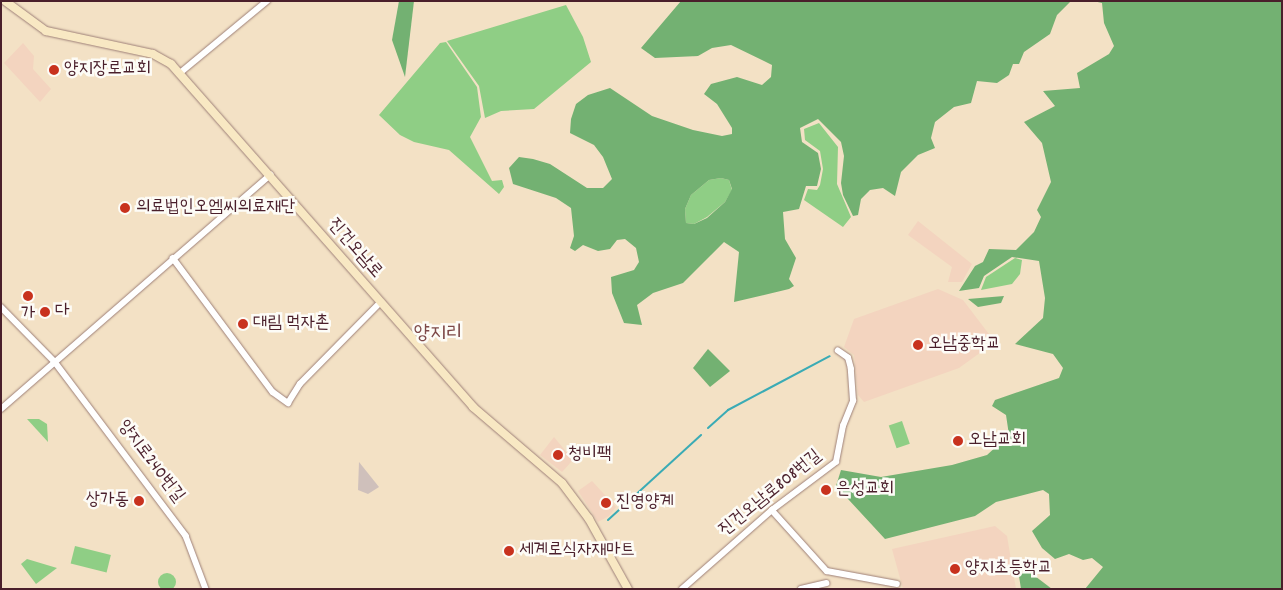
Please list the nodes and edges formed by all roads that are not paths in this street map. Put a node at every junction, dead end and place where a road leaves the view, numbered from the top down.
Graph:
1 (6, 1) edge
2 (267, 1) edge
3 (180, 73) junction
4 (270, 175) junction
5 (173, 258) junction
6 (381, 302) junction
7 (1, 307) edge
8 (838, 351) dead end
9 (55, 362) junction
10 (1, 408) edge
11 (772, 510) junction
12 (826, 583) dead end
13 (897, 584) dead end
14 (206, 589) edge
15 (628, 589) edge
16 (682, 589) edge
17 (801, 589) edge

1 - 3 main road, 진건오남로
2 - 3 street
3 - 4 main road, 진건오남로
4 - 5 street
4 - 6 main road, 진건오남로
5 - 6 street
5 - 9 street
6 - 15 main road, 진건오남로
7 - 9 street, 양지로240번길
8 - 11 street, 진건오남로808번길
9 - 10 street
9 - 14 street, 양지로240번길
11 - 13 street
11 - 16 street, 진건오남로808번길
12 - 17 street

